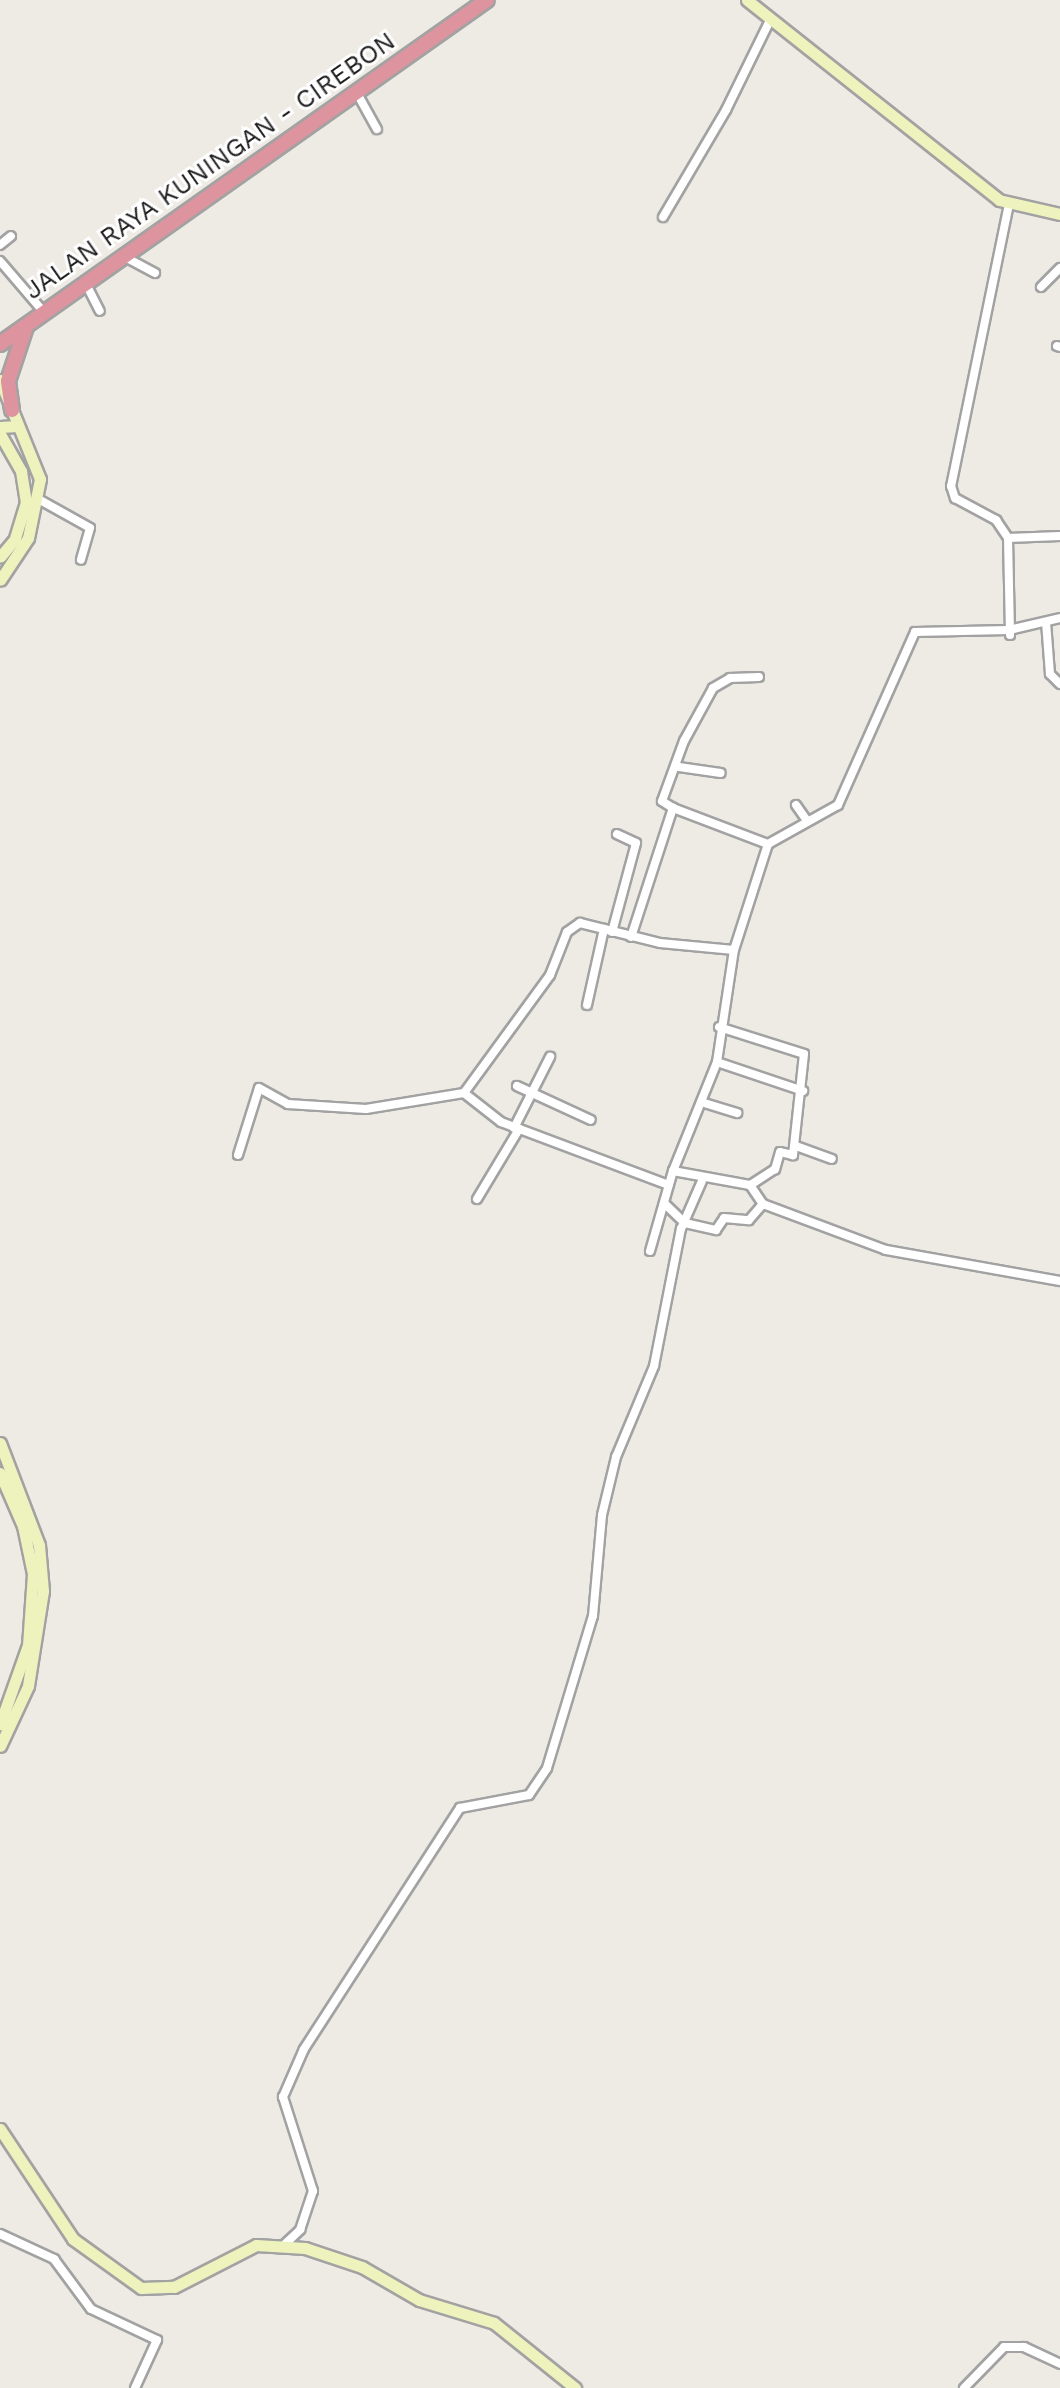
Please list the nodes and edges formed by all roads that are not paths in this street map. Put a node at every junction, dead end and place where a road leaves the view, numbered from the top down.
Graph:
1 (487, 0) edge
2 (747, 0) edge
3 (771, 18) junction
4 (358, 95) junction
5 (377, 129) dead end
6 (1009, 204) junction
7 (1060, 214) edge
8 (663, 217) dead end
9 (11, 236) dead end
10 (0, 245) edge
11 (125, 257) junction
12 (0, 261) edge
13 (1060, 268) edge
14 (155, 273) dead end
15 (86, 284) junction
16 (1041, 287) dead end
17 (42, 310) junction
18 (100, 311) dead end
19 (30, 320) junction
20 (0, 344) edge
21 (1, 389) edge
22 (12, 410) junction
23 (17, 426) junction
24 (0, 427) edge
25 (0, 434) edge
26 (40, 500) junction
27 (1060, 536) edge
28 (1008, 538) junction
29 (0, 557) edge
30 (81, 560) dead end
31 (0, 580) edge
32 (1060, 618) edge
33 (1046, 622) junction
34 (1009, 633) junction
35 (759, 677) dead end
36 (1060, 684) edge
37 (679, 767) junction
38 (721, 773) dead end
39 (796, 805) dead end
40 (673, 808) junction
41 (807, 821) junction
42 (617, 834) dead end
43 (768, 844) junction
44 (608, 930) junction
45 (631, 937) junction
46 (734, 950) junction
47 (587, 1005) dead end
48 (719, 1027) junction
49 (550, 1057) dead end
50 (717, 1062) junction
51 (517, 1086) dead end
52 (803, 1091) junction
53 (464, 1093) junction
54 (531, 1093) junction
55 (701, 1102) junction
56 (737, 1113) dead end
57 (591, 1120) dead end
58 (517, 1128) junction
59 (796, 1146) junction
60 (238, 1155) dead end
61 (832, 1159) dead end
62 (673, 1171) junction
63 (702, 1181) junction
64 (669, 1185) junction
65 (750, 1185) junction
66 (477, 1199) dead end
67 (664, 1203) junction
68 (763, 1204) junction
69 (685, 1223) junction
70 (650, 1251) dead end
71 (1060, 1281) edge
72 (0, 1443) edge
73 (0, 1473) edge
74 (0, 1724) edge
75 (0, 1746) edge
76 (0, 2129) edge
77 (0, 2234) edge
78 (285, 2244) junction
79 (1060, 2364) edge
80 (135, 2388) edge
81 (575, 2388) edge
82 (964, 2388) edge

1 - 4 highway, JALAN RAYA KUNINGAN - CIREBON
2 - 3 street
3 - 6 street
3 - 8 street
4 - 5 street
4 - 11 highway, JALAN RAYA KUNINGAN - CIREBON
6 - 7 street
6 - 28 street
9 - 10 street
11 - 14 street
11 - 15 highway, JALAN RAYA KUNINGAN - CIREBON
12 - 17 street
13 - 16 street
15 - 17 highway, JALAN RAYA KUNINGAN - CIREBON
15 - 18 street
17 - 19 highway, JALAN RAYA KUNINGAN - CIREBON
19 - 20 highway, JALAN RAYA KUNINGAN - CIREBON
19 - 22 highway
21 - 22 street
22 - 23 street
23 - 24 street
23 - 26 street
25 - 29 street
26 - 30 street
26 - 31 street
27 - 28 street
28 - 34 street
32 - 33 street
33 - 34 street
33 - 36 street
34 - 41 street
35 - 37 street
37 - 38 street
37 - 40 street
39 - 41 street
40 - 43 street
40 - 45 street
41 - 43 street
42 - 44 street
43 - 46 street
44 - 45 street
44 - 47 street
44 - 53 street
45 - 46 street
46 - 48 street
48 - 50 street
48 - 52 street
49 - 54 street
50 - 52 street
50 - 55 street
51 - 54 street
52 - 59 street
53 - 58 street
53 - 60 street
54 - 57 street
54 - 58 street
55 - 56 street
55 - 62 street
58 - 64 street
58 - 66 street
59 - 61 street
59 - 65 street
62 - 63 street
62 - 64 street
63 - 65 street
63 - 69 street
64 - 67 street
65 - 68 street
67 - 69 street
67 - 70 street
68 - 69 street
68 - 71 street
69 - 78 street
72 - 75 street
73 - 74 street
76 - 78 street
77 - 80 street
78 - 81 street
79 - 82 street

